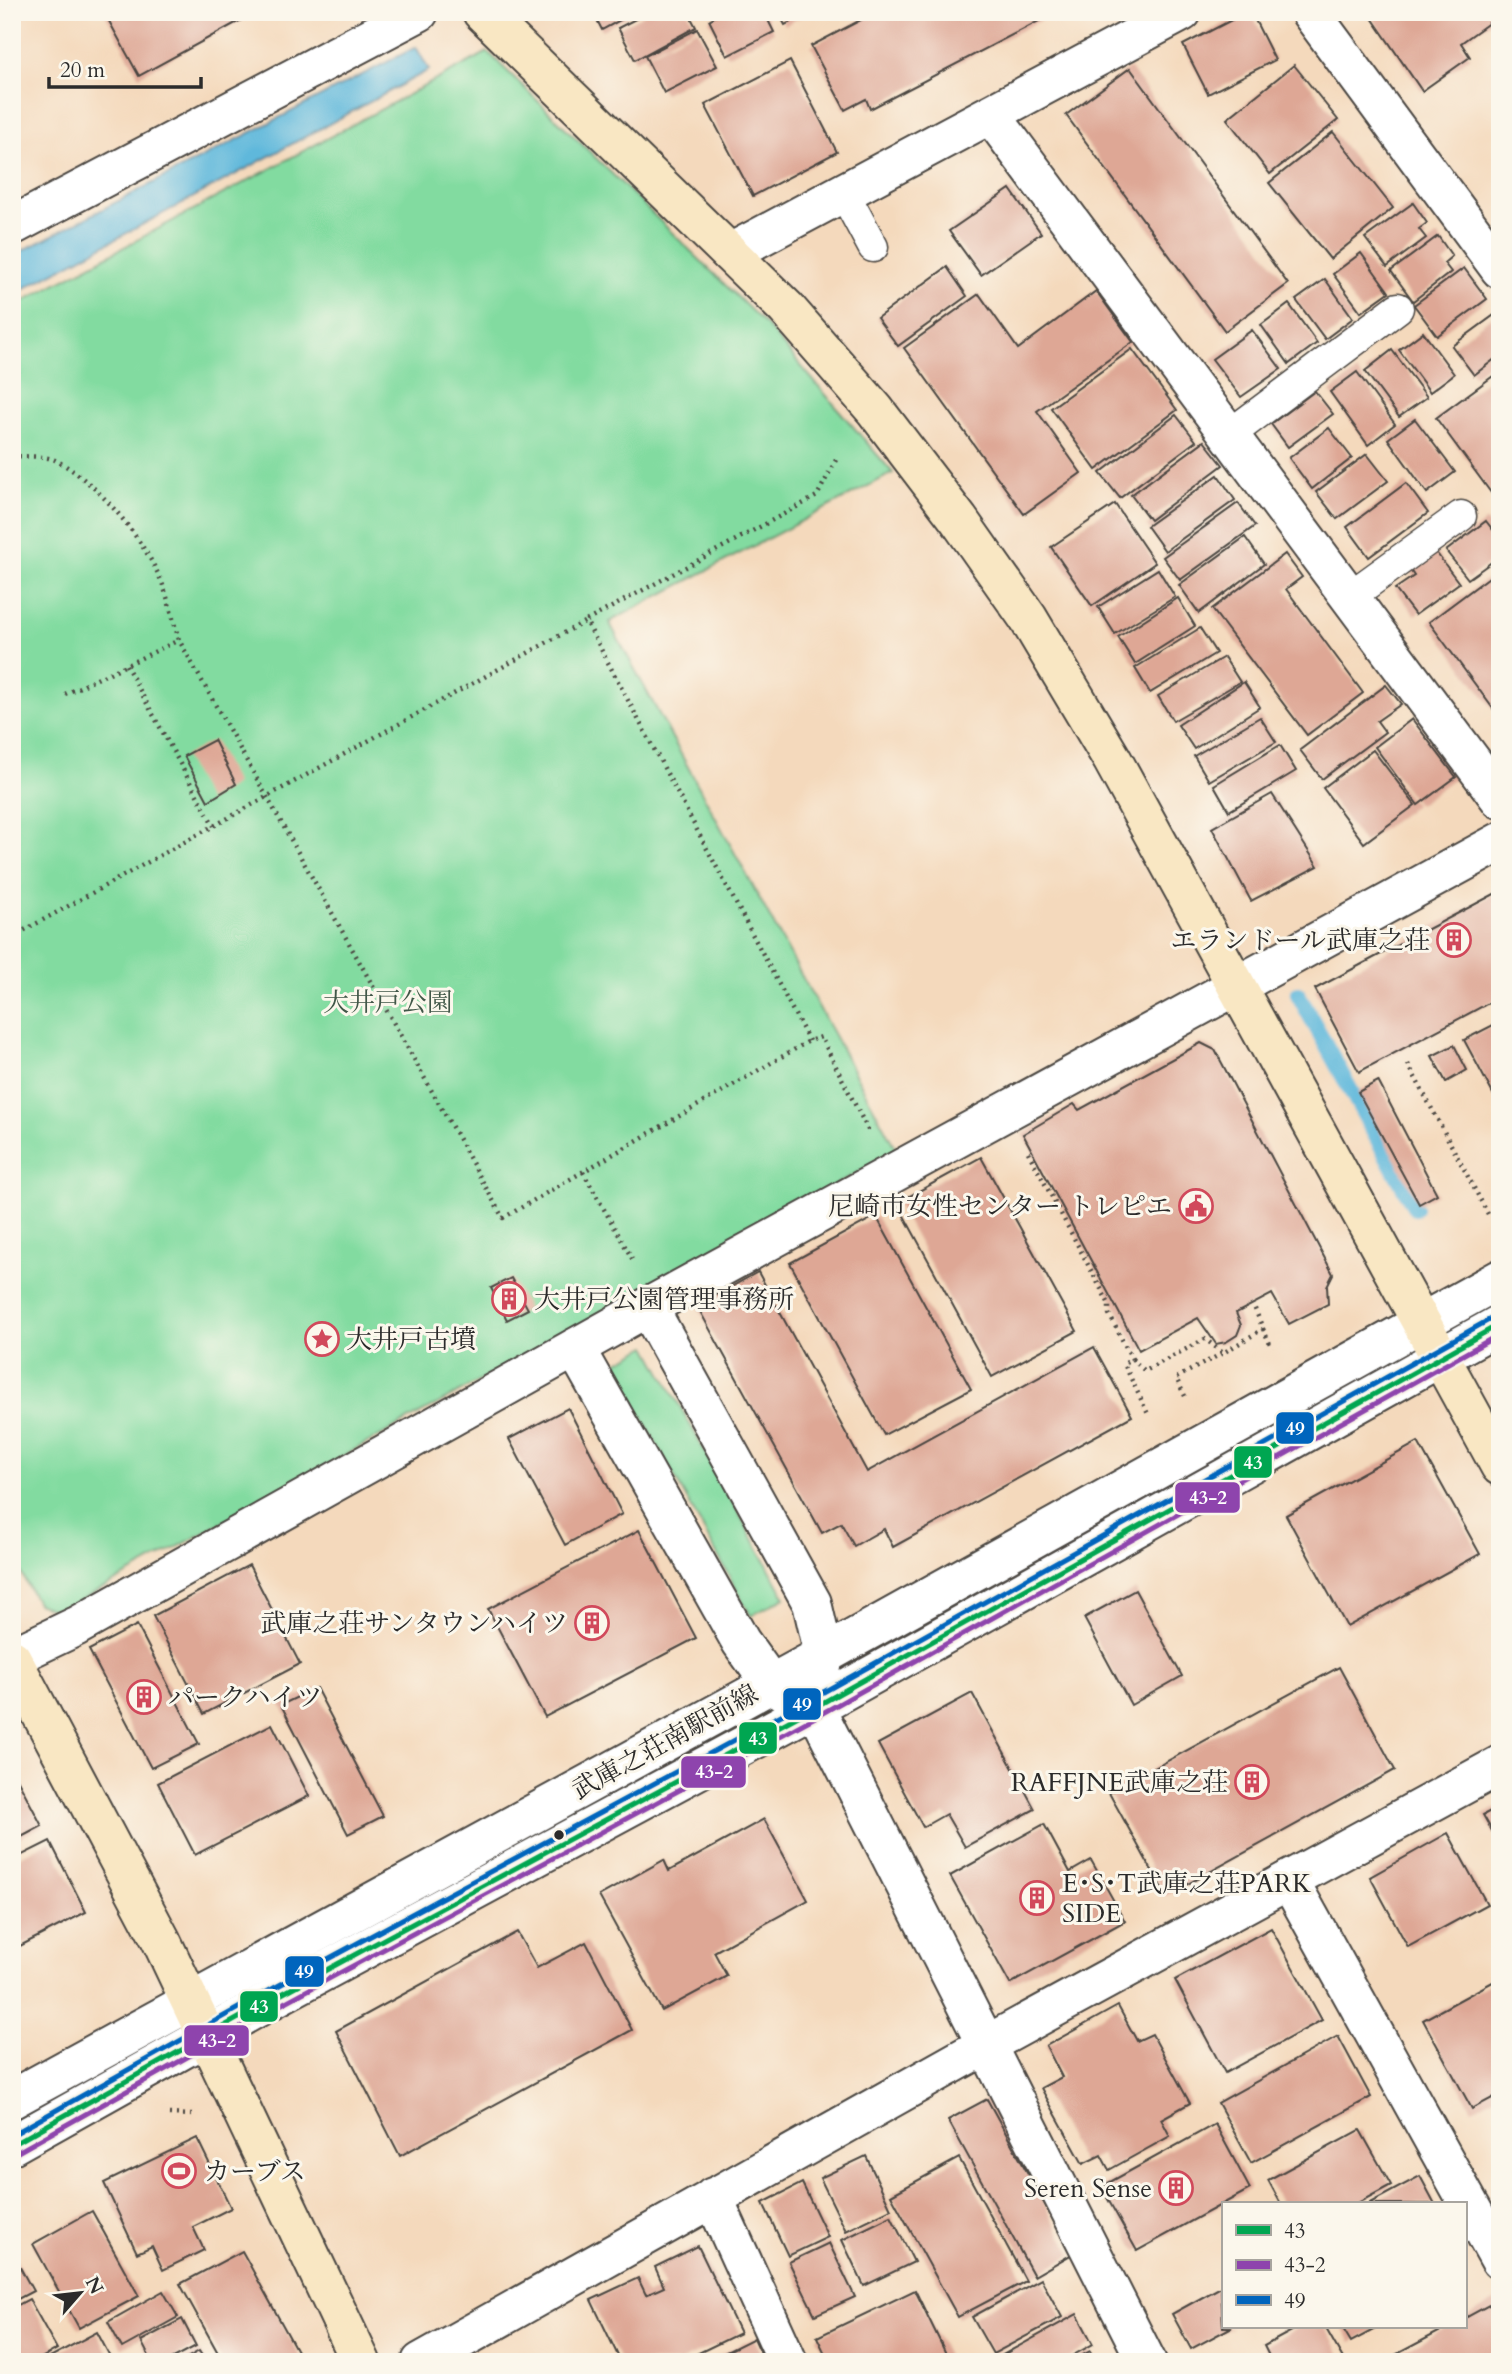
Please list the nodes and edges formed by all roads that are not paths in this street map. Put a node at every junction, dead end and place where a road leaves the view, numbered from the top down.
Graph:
1 (419, 12) edge
2 (482, 12) edge
3 (1182, 12) edge
4 (1310, 12) edge
5 (991, 114) junction
6 (844, 193) junction
7 (12, 226) edge
8 (873, 247) dead end
9 (730, 253) junction
10 (1500, 269) edge
11 (1398, 307) dead end
12 (1229, 435) junction
13 (1461, 516) dead end
14 (1349, 597) junction
15 (1500, 799) edge
16 (1500, 842) edge
17 (1235, 986) junction
18 (1500, 1279) edge
19 (653, 1305) junction
20 (1422, 1321) junction
21 (1500, 1324) edge
22 (575, 1348) junction
23 (1441, 1357) junction
24 (1500, 1466) edge
25 (824, 1655) junction
26 (12, 1658) edge
27 (771, 1684) junction
28 (815, 1707) junction
29 (1500, 1765) edge
30 (1289, 1880) junction
31 (191, 2001) junction
32 (208, 2036) junction
33 (986, 2045) junction
34 (12, 2099) edge
35 (12, 2145) edge
36 (713, 2197) junction
37 (1500, 2260) edge
38 (361, 2362) edge
39 (421, 2362) edge
40 (788, 2362) edge
41 (1147, 2362) edge

1 - 7 street
2 - 9 street
3 - 5 street
4 - 10 street
5 - 6 street
5 - 12 street
6 - 8 lane
6 - 9 street
9 - 17 street
11 - 12 lane
12 - 14 street
13 - 14 lane
14 - 15 street
16 - 17 street
17 - 19 street
17 - 20 street
18 - 20 street, 武庫之荘南駅前線
19 - 22 street
19 - 25 street
20 - 23 street
20 - 25 street, 武庫之荘南駅前線
21 - 23 street, 武庫之荘南駅前線
22 - 26 street
22 - 27 street
23 - 24 street
23 - 28 street, 武庫之荘南駅前線
25 - 27 street, 武庫之荘南駅前線
25 - 28 street
26 - 31 street
27 - 28 street
27 - 31 street, 武庫之荘南駅前線
28 - 32 street, 武庫之荘南駅前線
28 - 33 street
29 - 30 street
30 - 33 street
30 - 37 street
31 - 32 street
31 - 34 street, 武庫之荘南駅前線
32 - 35 street, 武庫之荘南駅前線
32 - 38 street
33 - 36 street
33 - 41 street
36 - 39 street
36 - 40 street

